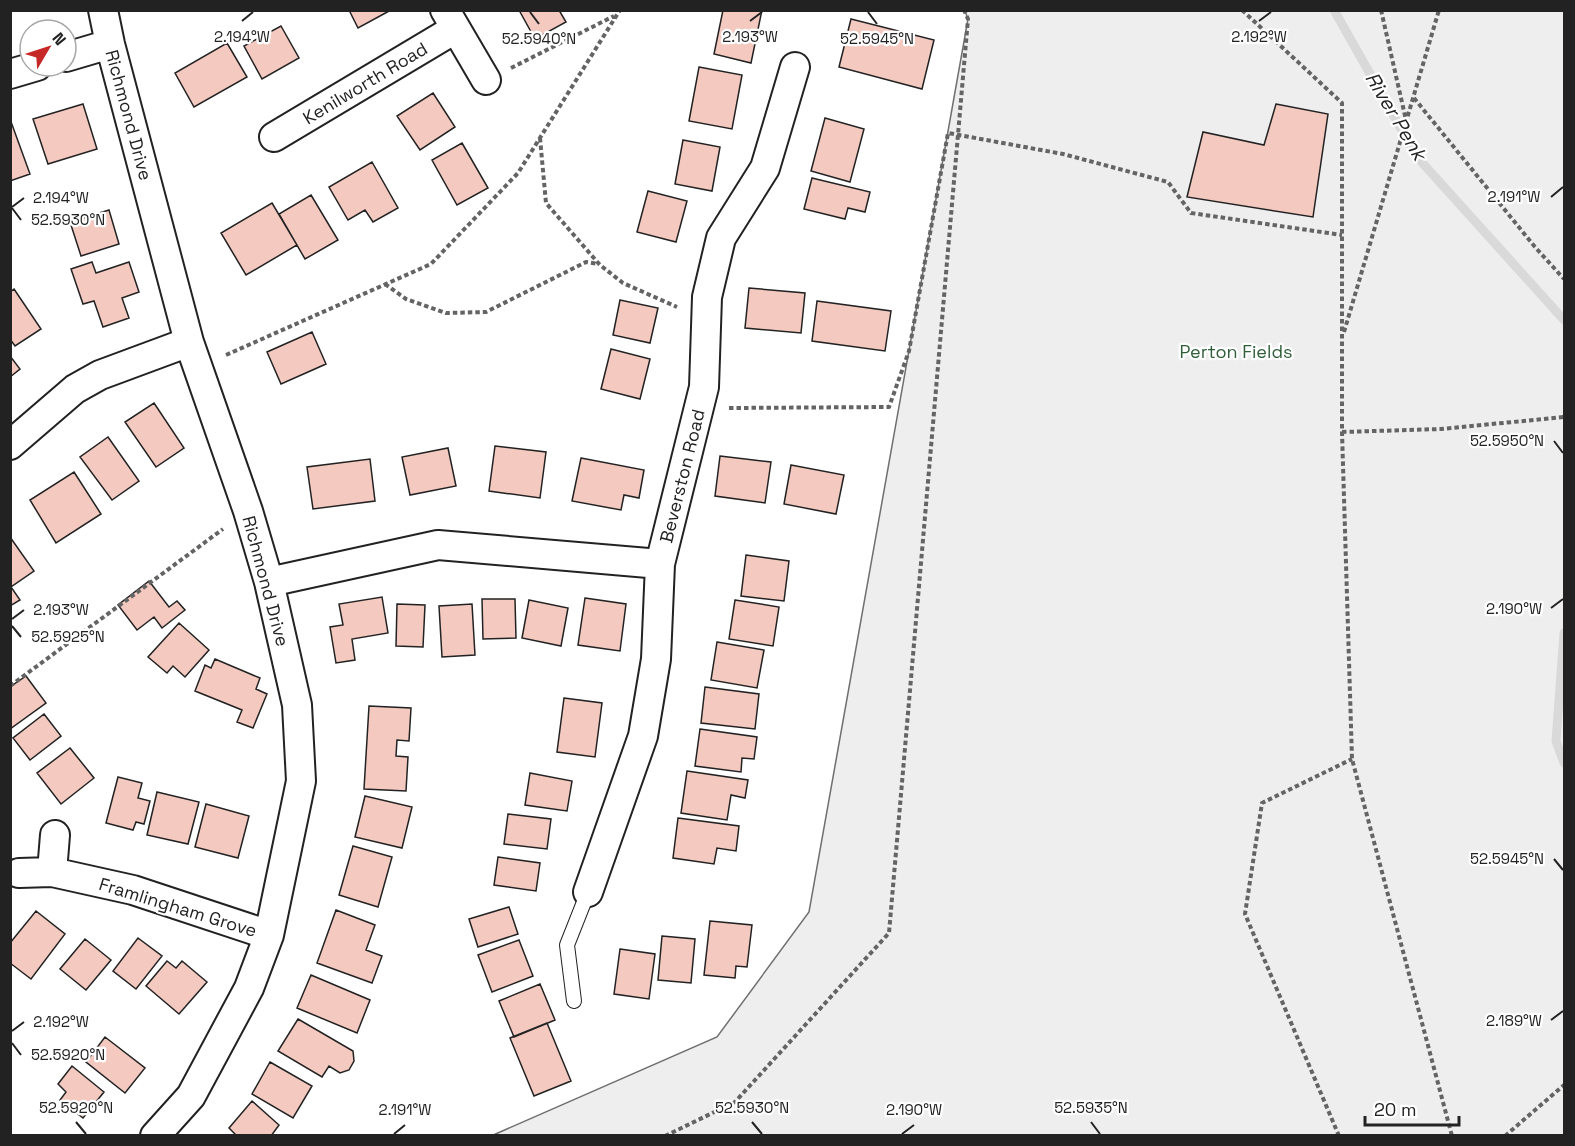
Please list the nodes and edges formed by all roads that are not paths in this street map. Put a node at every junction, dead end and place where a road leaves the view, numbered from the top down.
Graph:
1 (103, 10) edge
2 (450, 20) edge
3 (110, 44) junction
4 (78, 53) edge
5 (795, 67) dead end
6 (486, 80) road end
7 (274, 137) dead end
8 (194, 355) junction
9 (10, 445) edge
10 (660, 564) junction
11 (269, 582) junction
12 (56, 835) dead end
13 (52, 872) junction
14 (19, 873) dead end
15 (588, 892) joint
16 (269, 935) junction
17 (574, 1001) dead end
18 (155, 1136) edge

1 - 3 street, Richmond Drive
2 - 6 street, Kenilworth Road
2 - 7 street, Kenilworth Road
3 - 4 street
3 - 8 street, Richmond Drive
5 - 10 street, Beverston Road
8 - 9 street
8 - 11 street, Richmond Drive
10 - 11 street
10 - 15 street, Beverston Road
11 - 16 street, Richmond Drive
12 - 13 street
13 - 14 street, Framlingham Grove
13 - 16 street, Framlingham Grove
15 - 17 lane
16 - 18 street, Richmond Drive

